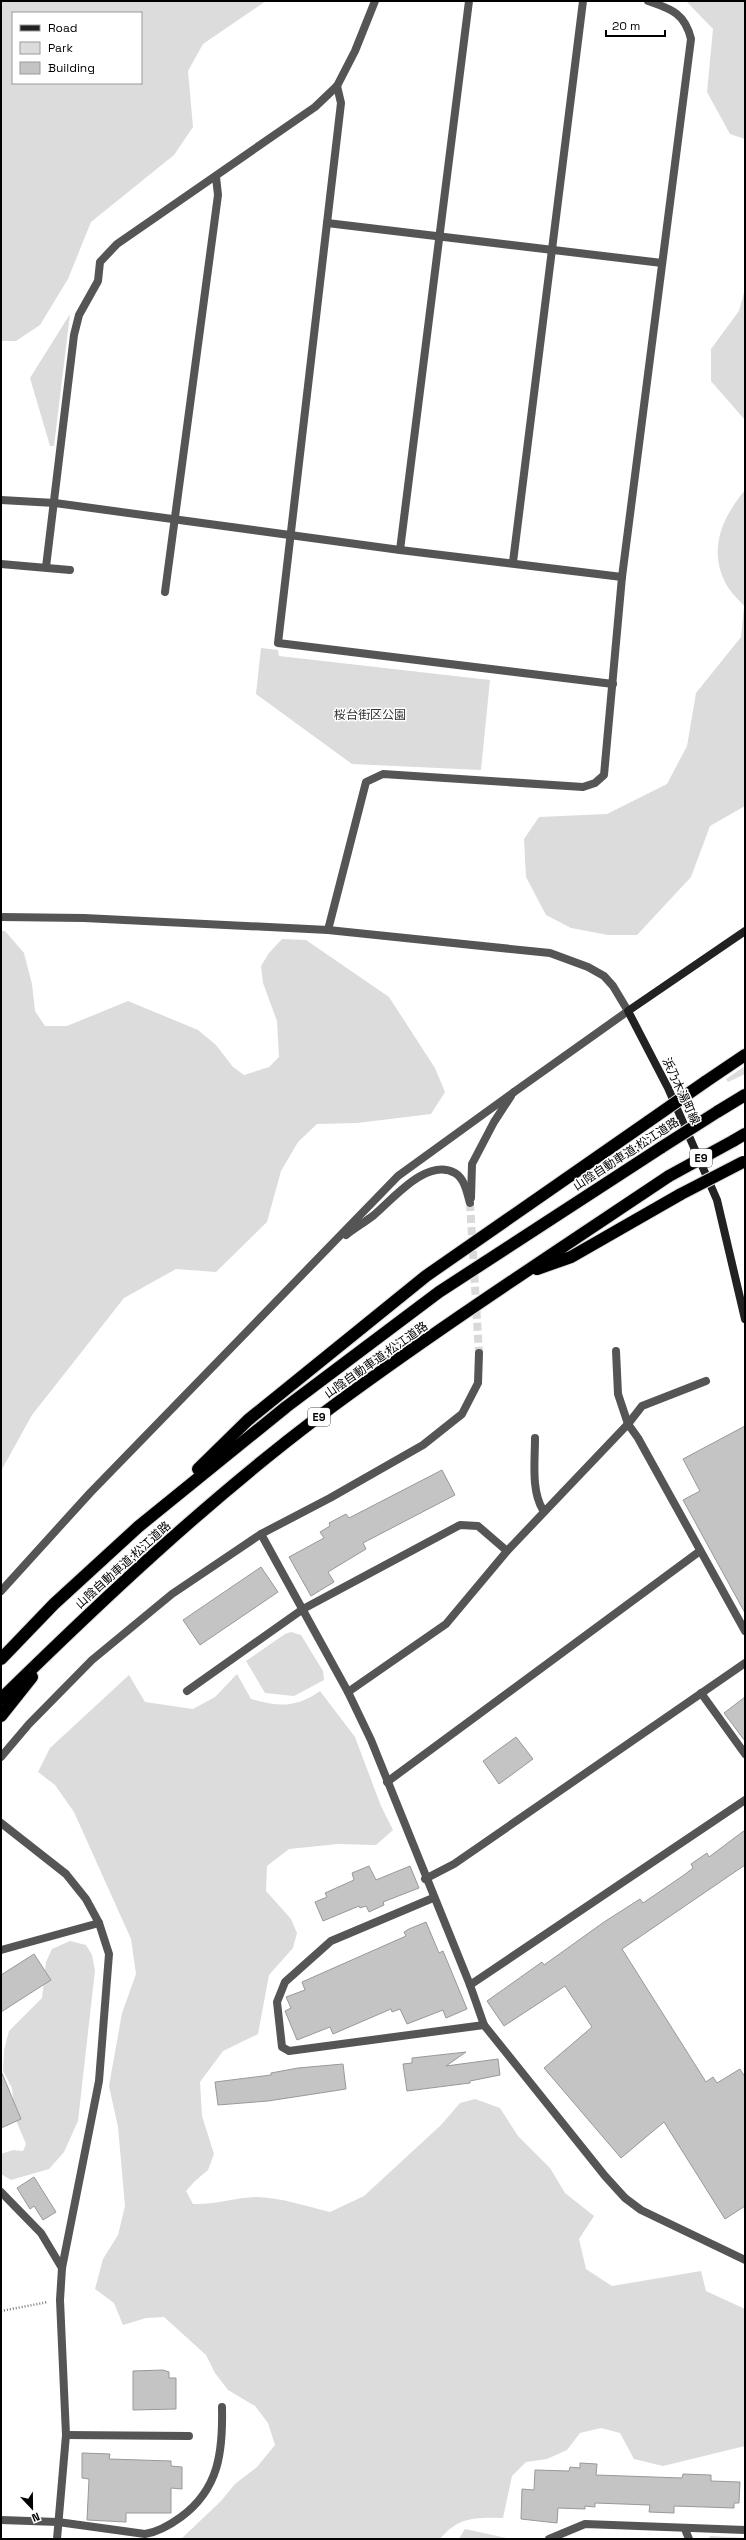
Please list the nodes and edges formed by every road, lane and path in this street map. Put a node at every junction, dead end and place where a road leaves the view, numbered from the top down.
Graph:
1 (375, 1) edge
2 (469, 1) edge
3 (583, 1) edge
4 (648, 1) edge
5 (338, 86) junction
6 (216, 177) junction
7 (327, 223) junction
8 (440, 235) junction
9 (550, 250) junction
10 (662, 263) junction
11 (1, 500) edge
12 (55, 503) junction
13 (176, 518) junction
14 (290, 534) junction
15 (400, 550) junction
16 (513, 562) junction
17 (1, 564) edge
18 (46, 568) junction
19 (70, 570) dead end
20 (622, 576) junction
21 (165, 592) dead end
22 (613, 684) junction
23 (1, 917) edge
24 (328, 930) junction
25 (745, 931) edge
26 (628, 1011) junction
27 (745, 1055) edge
28 (514, 1092) junction
29 (745, 1095) edge
30 (745, 1134) edge
31 (744, 1162) edge
32 (329, 1247) junction
33 (521, 1275) junction
34 (745, 1319) edge
35 (616, 1352) dead end
36 (479, 1353) tunnel mouth
37 (706, 1381) dead end
38 (628, 1424) junction
39 (535, 1438) dead end
40 (543, 1510) junction
41 (138, 1527) junction
42 (261, 1534) junction
43 (507, 1551) junction
44 (700, 1551) junction
45 (1, 1591) edge
46 (303, 1609) junction
47 (745, 1631) edge
48 (64, 1637) junction
49 (1, 1659) edge
50 (745, 1663) edge
51 (187, 1691) dead end
52 (348, 1692) junction
53 (701, 1693) junction
54 (1, 1698) edge
55 (1, 1716) edge
56 (745, 1754) edge
57 (1, 1757) edge
58 (387, 1782) junction
59 (745, 1800) edge
60 (1, 1823) edge
61 (425, 1880) junction
62 (433, 1898) junction
63 (99, 1923) junction
64 (1, 1950) edge
65 (470, 1985) junction
66 (484, 2025) junction
67 (1, 2192) edge
68 (745, 2260) edge
69 (62, 2268) junction
70 (60, 2300) junction
71 (1, 2312) edge
72 (222, 2408) dead end
73 (66, 2435) junction
74 (189, 2436) dead end
75 (1, 2520) edge
76 (58, 2522) junction
77 (685, 2529) junction
78 (745, 2530) edge
79 (57, 2539) edge
80 (549, 2539) edge
81 (689, 2539) edge

1 - 5 street
2 - 8 street
3 - 9 street
4 - 10 street
5 - 6 street
5 - 7 street
6 - 12 street
6 - 13 street
7 - 8 street
7 - 14 street
8 - 9 street
8 - 15 street
9 - 10 street
9 - 16 street
10 - 20 street
11 - 12 street
12 - 13 street
12 - 18 street
13 - 14 street
13 - 21 street
14 - 15 street
14 - 22 street
15 - 16 street
16 - 20 street
17 - 18 street
18 - 19 street
20 - 22 street
22 - 24 street
23 - 24 street
24 - 26 street
25 - 26 main road
26 - 28 street
26 - 34 main road, 浜乃木湯町線
27 - 41 highway, bridge
28 - 32 street
28 - 32 street
29 - 41 highway, 山陰自動車道;松江道路 / E9, bridge
30 - 33 highway, 山陰自動車道;松江道路 / E9, bridge
31 - 33 highway, bridge
32 - 45 street
33 - 48 highway, 山陰自動車道;松江道路 / E9
35 - 38 street
36 - 42 street
37 - 38 street
38 - 40 street
38 - 44 street
39 - 40 street
40 - 43 street
41 - 49 highway, 山陰自動車道;松江道路 / E9
42 - 46 street
42 - 57 street
43 - 46 street
43 - 52 street
44 - 47 street
44 - 58 street
46 - 51 street
46 - 52 street
48 - 54 highway, 山陰自動車道;松江道路 / E9
48 - 55 highway
50 - 53 street
52 - 58 street
53 - 56 street
53 - 61 street
58 - 61 street
59 - 65 street
60 - 63 street
61 - 62 street
62 - 65 street
62 - 66 street
63 - 64 street
63 - 69 street
65 - 66 street
66 - 68 street
67 - 69 street
69 - 70 street
70 - 71 path
70 - 73 street
72 - 76 street
73 - 74 street
73 - 76 street
75 - 76 street
76 - 79 street
77 - 78 street
77 - 80 street
77 - 81 street

